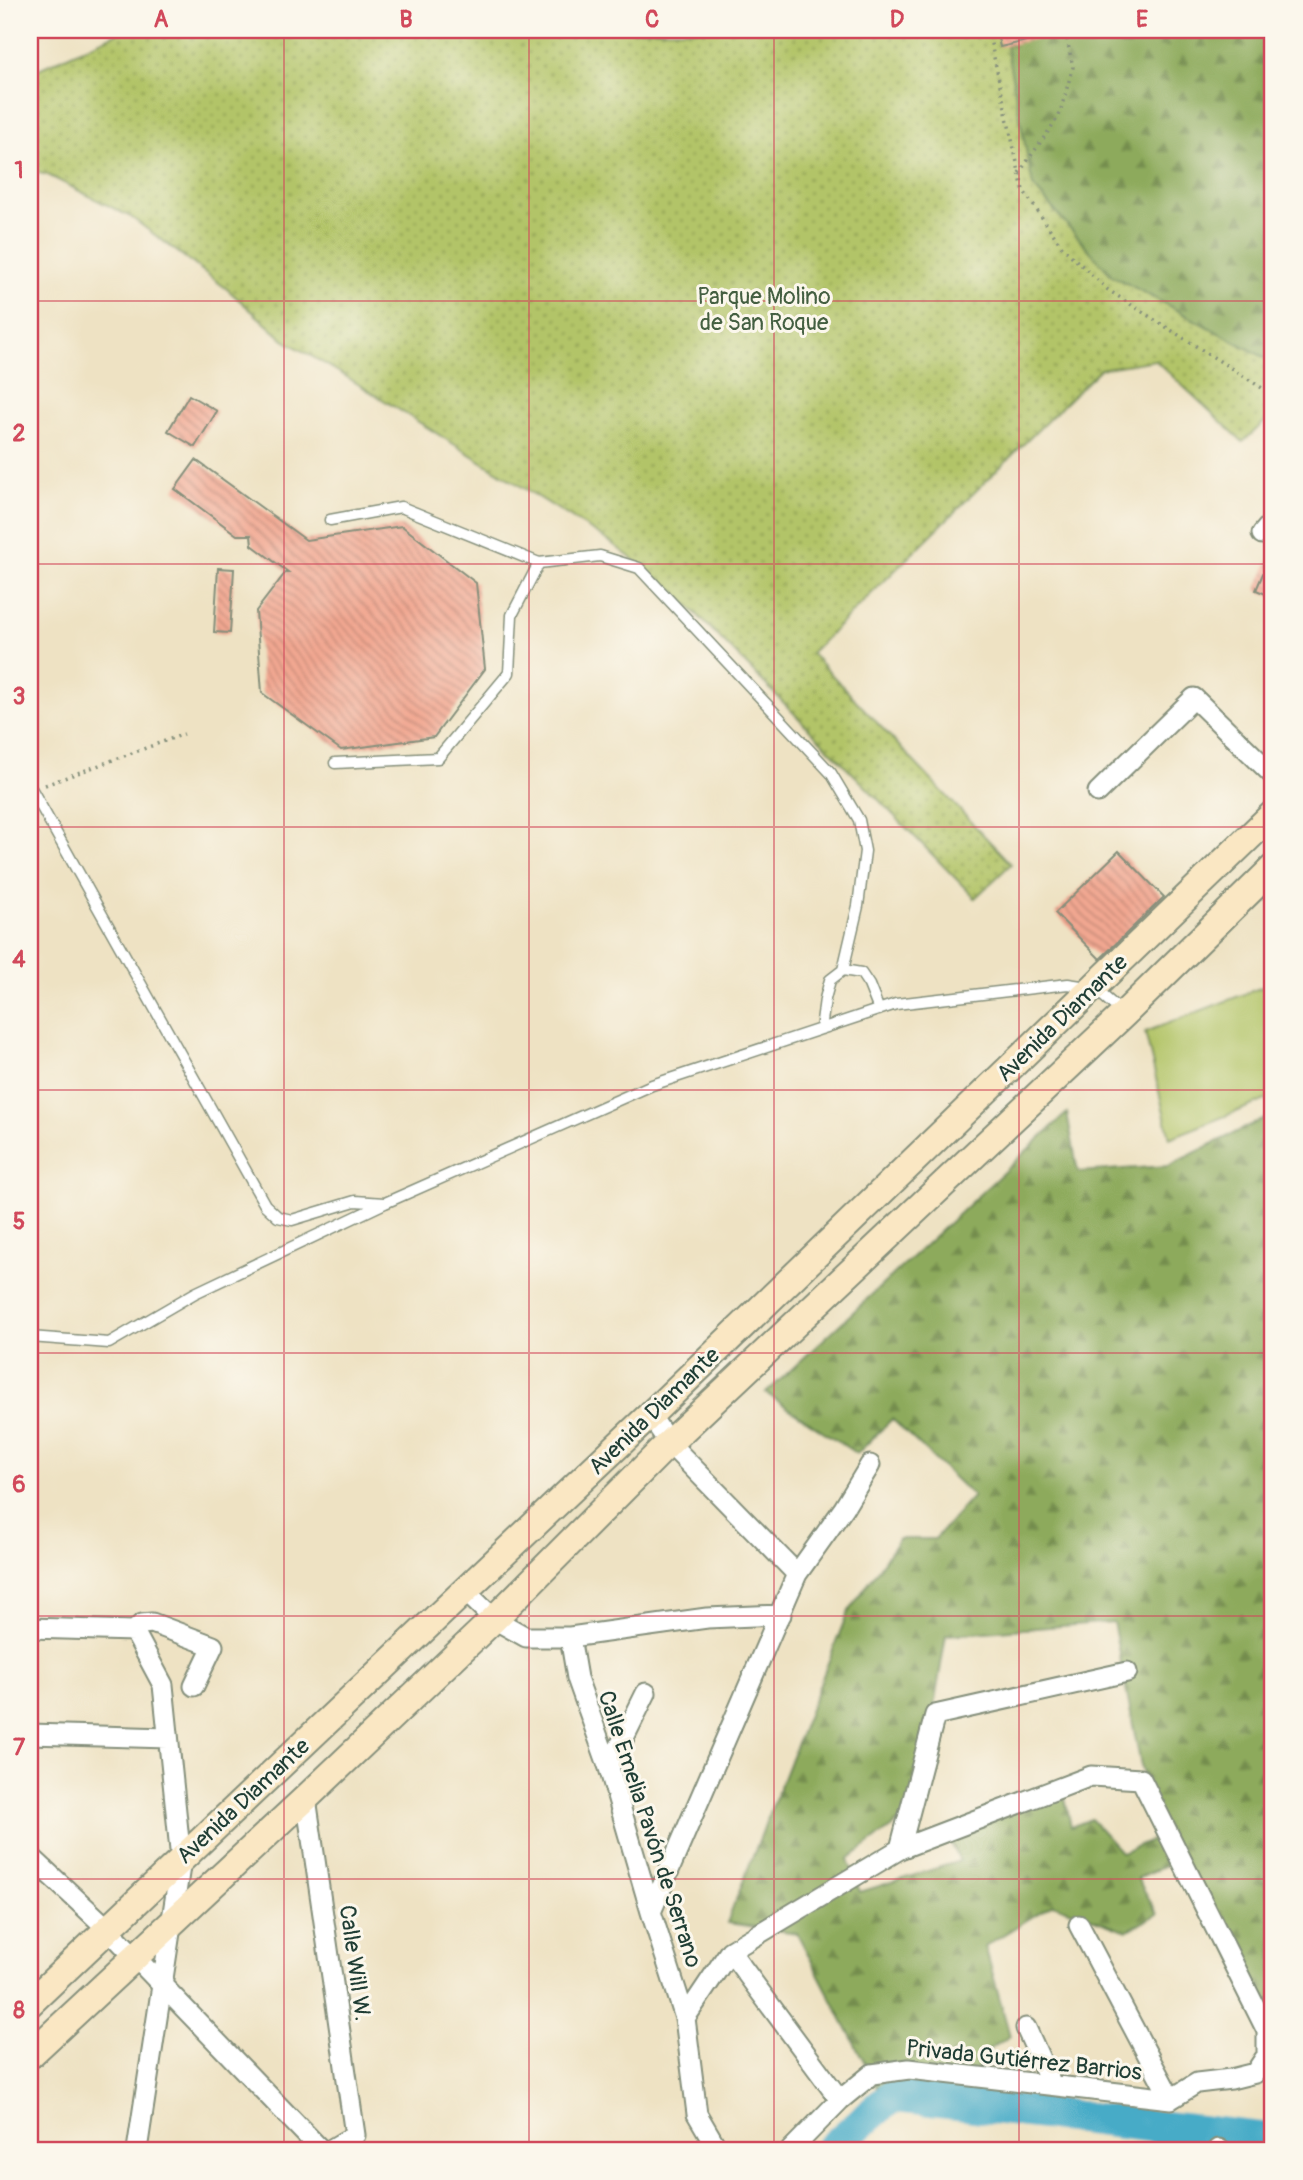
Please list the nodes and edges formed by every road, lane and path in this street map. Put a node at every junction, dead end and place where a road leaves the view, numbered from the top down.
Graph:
1 (988, 30) edge
2 (1065, 30) edge
3 (1019, 173) junction
4 (1273, 396) edge
5 (330, 520) dead end
6 (539, 563) junction
7 (184, 734) dead end
8 (335, 763) dead end
9 (1273, 775) edge
10 (32, 790) joint
11 (1098, 792) dead end
12 (1273, 814) edge
13 (1226, 859) junction
14 (1273, 868) edge
15 (1254, 887) junction
16 (843, 970) junction
17 (1094, 988) junction
18 (879, 1010) junction
19 (1124, 1014) junction
20 (821, 1029) junction
21 (384, 1203) junction
22 (30, 1337) edge
23 (650, 1415) junction
24 (669, 1443) junction
25 (870, 1465) dead end
26 (797, 1574) junction
27 (465, 1591) junction
28 (781, 1615) junction
29 (494, 1619) junction
30 (30, 1628) edge
31 (134, 1631) junction
32 (569, 1637) junction
33 (1126, 1672) dead end
34 (194, 1686) dead end
35 (646, 1693) dead end
36 (30, 1734) edge
37 (168, 1738) junction
38 (609, 1768) junction
39 (306, 1798) junction
40 (900, 1849) junction
41 (30, 1856) edge
42 (181, 1860) junction
43 (651, 1912) junction
44 (172, 1923) junction
45 (1080, 1925) dead end
46 (108, 1929) junction
47 (730, 1951) junction
48 (134, 1957) junction
49 (163, 1986) junction
50 (30, 2003) edge
51 (685, 2018) junction
52 (1026, 2028) dead end
53 (30, 2055) edge
54 (1052, 2085) junction
55 (1171, 2099) junction
56 (840, 2100) junction
57 (137, 2150) edge
58 (321, 2150) edge
59 (330, 2150) edge
60 (718, 2150) edge
61 (792, 2150) edge

1 - 3 path
2 - 3 path
3 - 4 path
5 - 6 lane
6 - 8 lane
6 - 16 lane
7 - 10 path
9 - 11 street
10 - 21 lane
12 - 13 main road, Avenida Diamante
13 - 15 main road
13 - 17 main road, Avenida Diamante
14 - 15 main road, Avenida Diamante
15 - 19 main road, Avenida Diamante
16 - 18 lane
16 - 20 lane
17 - 18 lane
17 - 19 lane
17 - 23 main road, Avenida Diamante
18 - 20 lane
19 - 24 main road, Avenida Diamante
20 - 21 lane
21 - 22 lane
23 - 24 street
23 - 27 main road, Avenida Diamante
24 - 26 street
24 - 29 main road, Avenida Diamante
25 - 26 street
26 - 28 street
27 - 29 street
27 - 42 main road, Avenida Diamante
28 - 32 street
28 - 43 street
29 - 32 street
29 - 39 main road, Avenida Diamante
30 - 31 street
31 - 34 street
31 - 37 street
32 - 38 street, Calle Emelia Pavón de Serrano
33 - 40 street
35 - 38 street
36 - 37 street
37 - 42 street
38 - 43 street, Calle Emelia Pavón de Serrano
39 - 44 main road, Avenida Diamante
39 - 59 street, Calle Will W.
40 - 47 street
40 - 55 street, Privada Gutiérrez Barrios
41 - 46 street
42 - 44 street
42 - 46 main road, Avenida Diamante
43 - 51 street, Calle Emelia Pavón de Serrano
44 - 48 main road, Avenida Diamante
44 - 49 street
45 - 55 street
46 - 48 street
46 - 50 main road, Avenida Diamante
47 - 51 street
47 - 56 street
48 - 49 street
48 - 53 main road, Avenida Diamante
49 - 57 street
49 - 58 street
51 - 60 street, Calle Emelia Pavón de Serrano
52 - 54 street
54 - 55 street, Privada Gutiérrez Barrios
54 - 56 street, Privada Gutiérrez Barrios
56 - 61 street, Privada Gutiérrez Barrios

